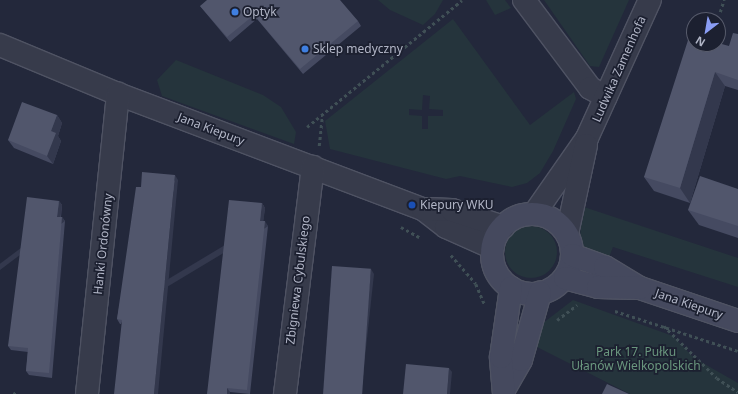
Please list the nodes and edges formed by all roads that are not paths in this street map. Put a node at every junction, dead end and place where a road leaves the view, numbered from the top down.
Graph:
1 (524, 0) edge
2 (650, 0) edge
3 (0, 45) edge
4 (118, 94) junction
5 (606, 97) junction
6 (588, 138) junction
7 (316, 159) junction
8 (423, 209) junction
9 (534, 214) junction
10 (503, 227) junction
11 (567, 234) junction
12 (493, 248) junction
13 (572, 255) junction
14 (565, 278) junction
15 (511, 288) junction
16 (640, 288) junction
17 (540, 294) junction
18 (738, 321) edge
19 (505, 391) edge
20 (87, 394) edge
21 (285, 394) edge

1 - 5 street
2 - 5 street, Ludwika Zamenhofa
3 - 4 street, Jana Kiepury
4 - 7 street, Jana Kiepury
4 - 20 street, Hanki Ordonówny
5 - 6 street, Ludwika Zamenhofa
6 - 9 street, Ludwika Zamenhofa
6 - 11 street, Ludwika Zamenhofa
7 - 8 street, Jana Kiepury
7 - 21 street, Zbigniewa Cybulskiego
8 - 10 street, Jana Kiepury
8 - 12 street, Jana Kiepury
9 - 10 street
9 - 11 street
10 - 12 street
11 - 13 street
12 - 15 street
13 - 14 street
13 - 16 street, Jana Kiepury
14 - 16 street, Jana Kiepury
14 - 17 street
15 - 17 street
15 - 19 street
16 - 18 street, Jana Kiepury
17 - 19 street

